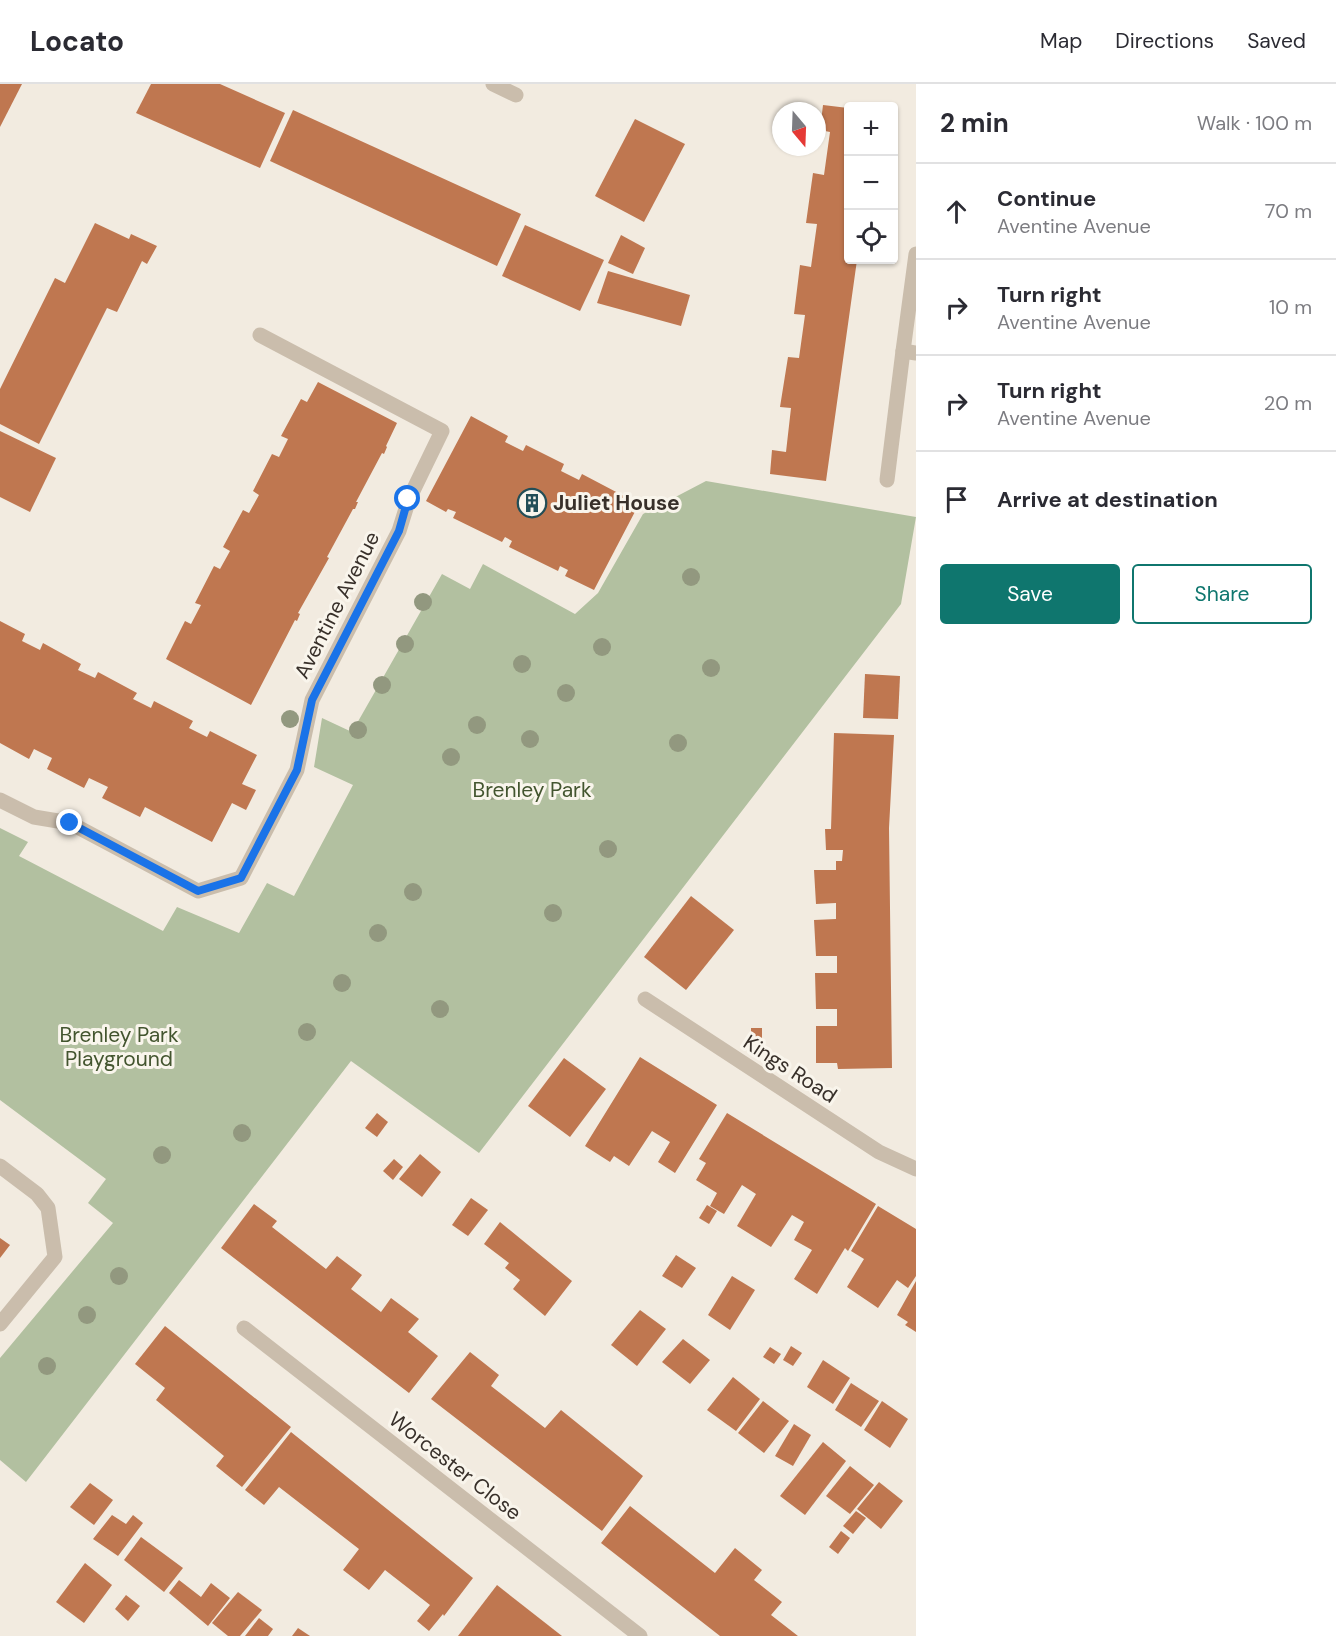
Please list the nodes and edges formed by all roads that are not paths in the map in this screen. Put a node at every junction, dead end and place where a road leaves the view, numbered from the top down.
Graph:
1 (493, 84) edge
2 (516, 95) dead end
3 (916, 254) edge
4 (260, 335) dead end
5 (910, 352) edge
6 (887, 480) dead end
7 (0, 800) edge
8 (645, 999) dead end
9 (0, 1166) edge
10 (916, 1168) edge
11 (0, 1324) edge
12 (244, 1328) dead end
13 (640, 1636) edge

1 - 2 street
3 - 5 street
4 - 7 street, Aventine Avenue
5 - 6 street
8 - 10 street, Kings Road
9 - 11 street
12 - 13 street, Worcester Close

